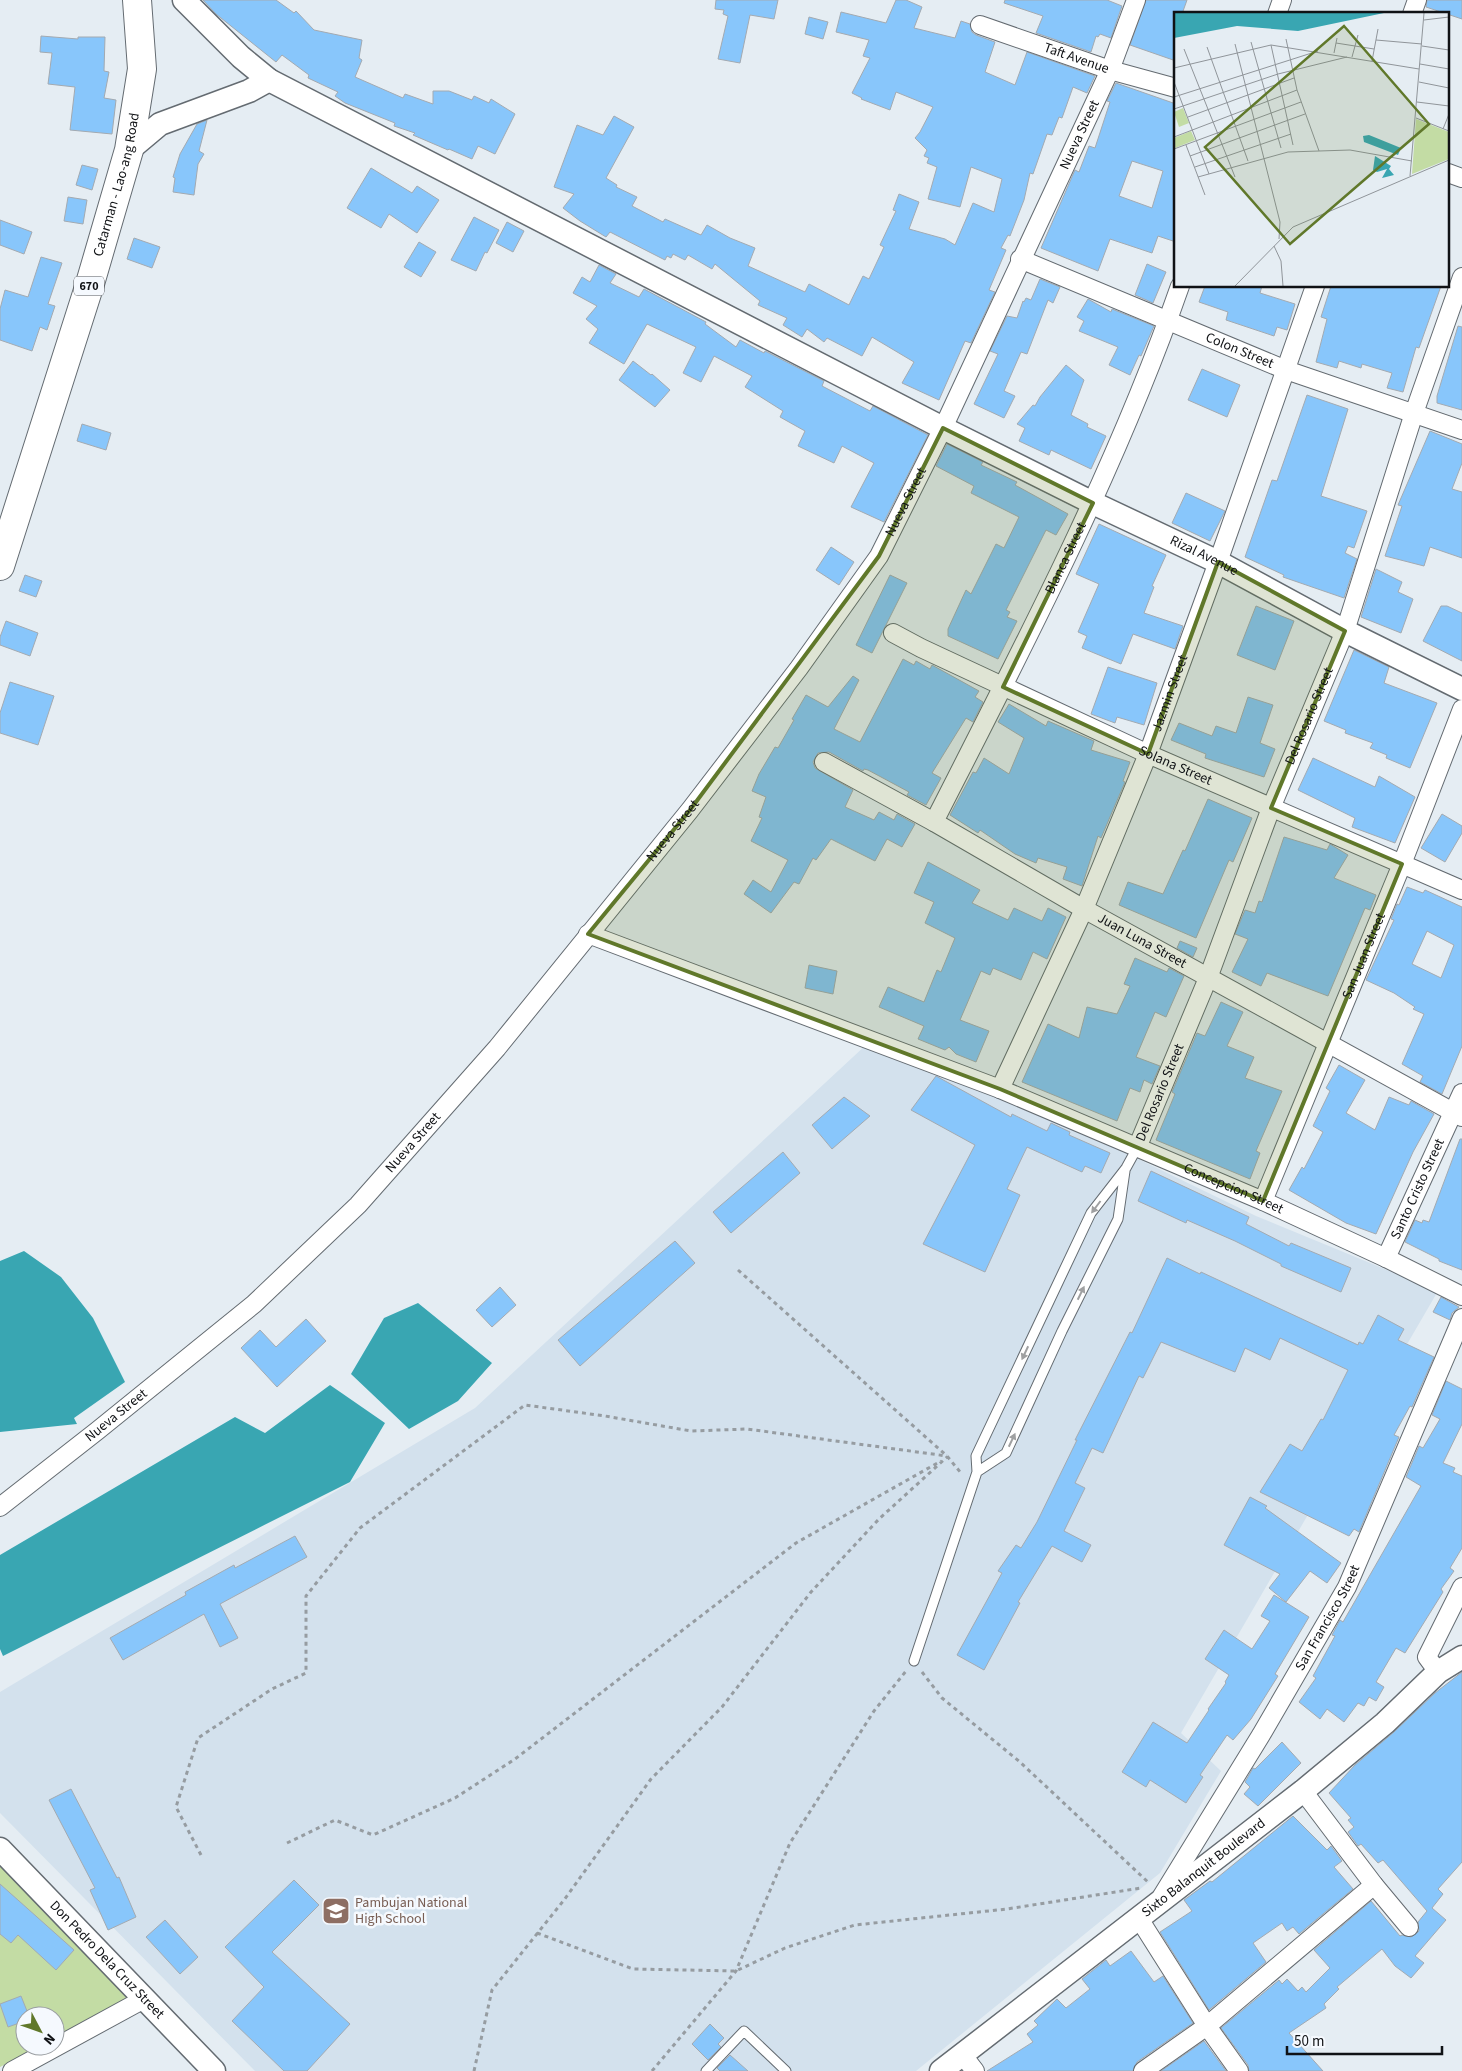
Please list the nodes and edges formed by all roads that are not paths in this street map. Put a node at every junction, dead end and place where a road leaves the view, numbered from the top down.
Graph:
1 (137, 0) edge
2 (184, 0) edge
3 (1136, 0) edge
4 (1282, 0) edge
5 (1417, 0) edge
6 (1278, 12) edge
7 (1413, 12) edge
8 (980, 25) dead end
9 (1110, 70) junction
10 (269, 80) junction
11 (1174, 87) edge
12 (129, 150) junction
13 (1450, 174) edge
14 (1462, 178) edge
15 (1020, 259) junction
16 (1462, 278) edge
17 (1179, 288) edge
18 (1314, 288) edge
19 (1168, 320) junction
20 (1286, 370) junction
21 (1414, 413) junction
22 (943, 428) junction
23 (1462, 430) edge
24 (1093, 503) junction
25 (1218, 562) junction
26 (0, 566) edge
27 (1344, 631) junction
28 (893, 633) dead end
29 (1003, 687) junction
30 (1462, 689) edge
31 (1462, 709) edge
32 (1148, 754) junction
33 (824, 762) dead end
34 (1271, 808) junction
35 (934, 822) junction
36 (1402, 864) junction
37 (1462, 890) edge
38 (1084, 909) junction
39 (588, 934) junction
40 (1208, 978) junction
41 (1327, 1043) junction
42 (1000, 1089) junction
43 (1462, 1093) edge
44 (1458, 1114) edge
45 (1137, 1148) junction
46 (1126, 1168) junction
47 (1262, 1201) junction
48 (1386, 1258) junction
49 (1462, 1296) edge
50 (1462, 1318) edge
51 (977, 1472) junction
52 (0, 1507) edge
53 (1462, 1587) edge
54 (1462, 1657) edge
55 (914, 1661) road end
56 (1438, 1672) junction
57 (1303, 1791) junction
58 (0, 1849) edge
59 (1374, 1885) junction
60 (1159, 1901) junction
61 (1138, 1917) junction
62 (1409, 1927) dead end
63 (144, 1999) junction
64 (1207, 2026) junction
65 (968, 2062) edge
66 (12, 2071) edge
67 (214, 2071) edge
68 (706, 2071) edge
69 (786, 2071) edge
70 (940, 2071) edge
71 (1143, 2071) edge
72 (1239, 2071) edge

1 - 12 main road, Catarman - Lao-ang Road / 670
2 - 10 street, Rizal Avenue
3 - 9 street, Nueva Street
4 - 6 street
5 - 7 street
8 - 9 street, Taft Avenue
9 - 11 street, Taft Avenue
9 - 15 street, Nueva Street
10 - 12 street
10 - 22 street, Rizal Avenue
12 - 26 main road, Catarman - Lao-ang Road / 670
13 - 14 street
15 - 19 street, Colon Street
15 - 22 street, Nueva Street
16 - 21 street, Del Rosario Street
17 - 19 street, Blanca Street
18 - 20 street, Jazmin Street
19 - 20 street, Colon Street
19 - 24 street, Blanca Street
20 - 21 street, Colon Street
20 - 25 street, Jazmin Street
21 - 23 street, Colon Street
21 - 27 street, Del Rosario Street
22 - 24 street, Rizal Avenue
22 - 39 street, Nueva Street
24 - 25 street, Rizal Avenue
24 - 29 street, Blanca Street
25 - 27 street, Rizal Avenue
25 - 32 street, Jazmin Street
27 - 30 street, Rizal Avenue
27 - 34 street, Del Rosario Street
28 - 29 street, Solana Street
29 - 32 street, Solana Street
29 - 35 street, Blanca Street
31 - 36 street, San Juan Street
32 - 34 street, Solana Street
32 - 38 street, Jazmin Street
33 - 35 street, Juan Luna Street
34 - 36 street, Solana Street
34 - 40 street, Del Rosario Street
35 - 38 street, Juan Luna Street
36 - 37 street, Solana Street
36 - 41 street, San Juan Street
38 - 40 street, Juan Luna Street
38 - 42 street, Jazmin Street
39 - 42 street, Concepcion Street
39 - 52 street, Nueva Street
40 - 41 street, Juan Luna Street
40 - 45 street, Del Rosario Street
41 - 44 street, Juan Luna Street
41 - 47 street, San Juan Street
42 - 45 street, Concepcion Street
43 - 44 street, Santo Cristo Street
44 - 48 street, Santo Cristo Street
45 - 46 lane
45 - 47 street, Concepcion Street
46 -> 51 lane
51 -> 46 lane
47 - 48 street, Concepcion Street
48 - 49 street, Concepcion Street
50 - 60 street, San Francisco Street
51 - 55 lane
53 - 56 street
54 - 56 street, Sixto Balanquit Boulevard
56 - 57 street, Sixto Balanquit Boulevard
57 - 59 street
57 - 60 street, Sixto Balanquit Boulevard
58 - 63 street, Don Pedro Dela Cruz Street
59 - 62 street
59 - 64 street
60 - 61 street, Sixto Balanquit Boulevard
61 - 64 street
61 - 65 street, Sixto Balanquit Boulevard
63 - 66 street
63 - 67 street, Don Pedro Dela Cruz Street
64 - 71 street
64 - 72 street
65 - 70 street, Sixto Balanquit Boulevard
68 - 69 lane

